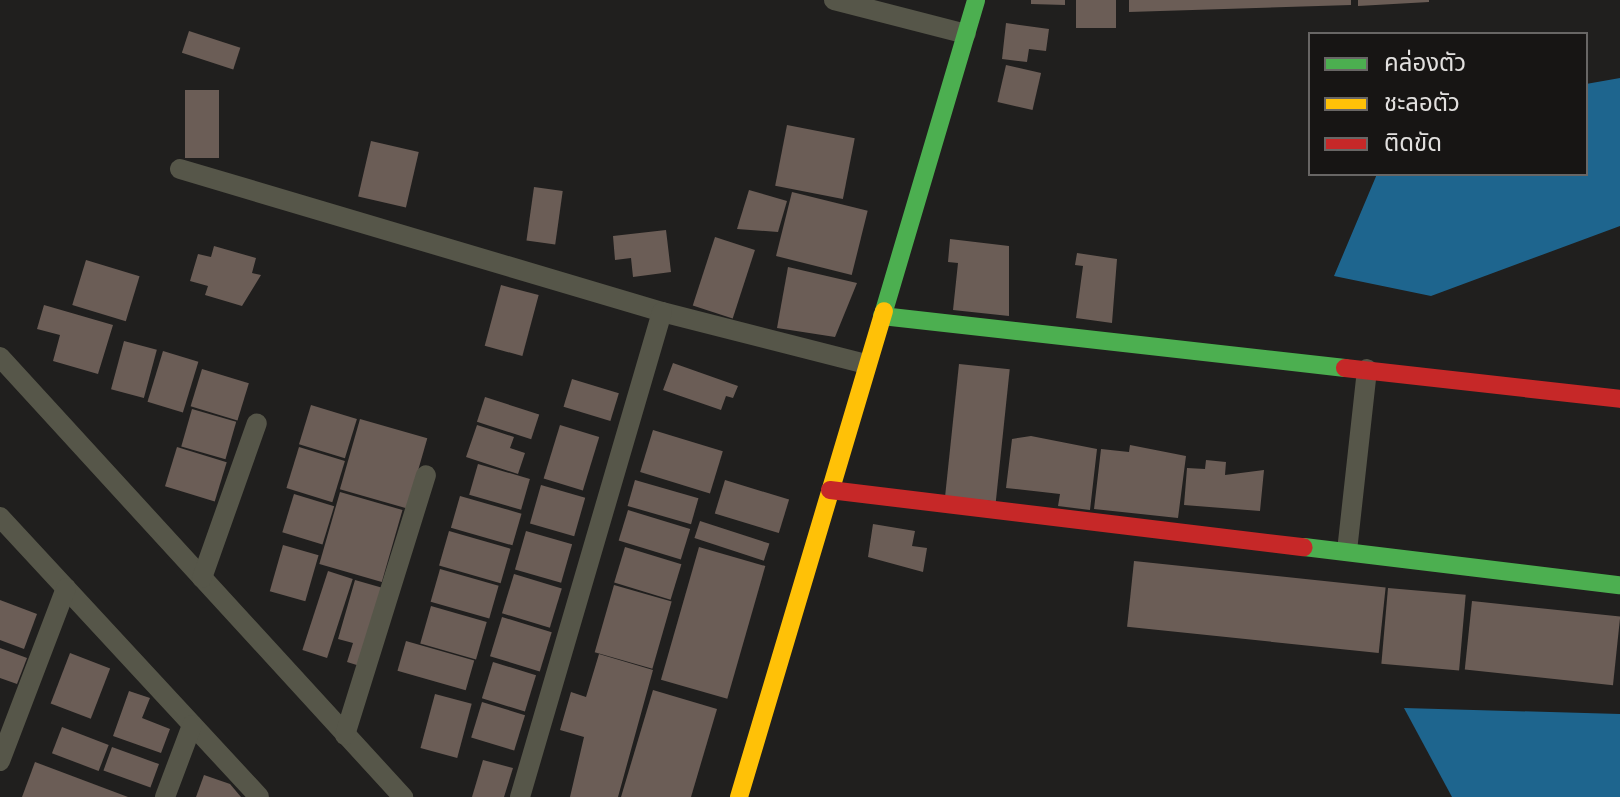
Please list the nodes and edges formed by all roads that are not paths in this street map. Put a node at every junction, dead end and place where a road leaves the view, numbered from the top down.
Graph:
1 (834, 0) edge
2 (976, 0) edge
3 (966, 34) junction
4 (180, 169) dead end
5 (662, 312) junction
6 (882, 316) junction
7 (0, 357) edge
8 (866, 364) junction
9 (1367, 369) junction
10 (1620, 399) edge
11 (257, 423) dead end
12 (426, 475) dead end
13 (830, 490) junction
14 (0, 517) edge
15 (1347, 551) junction
16 (202, 578) junction
17 (1620, 585) edge
18 (66, 588) junction
19 (192, 725) junction
20 (345, 735) junction
21 (0, 761) edge
22 (165, 797) edge
23 (259, 797) edge
24 (403, 797) edge
25 (520, 797) edge
26 (739, 797) edge

1 - 3 street
2 - 3 street
3 - 6 street
4 - 5 street
5 - 8 street
5 - 25 street
6 - 8 street
6 - 9 street
7 - 16 street
8 - 13 street
9 - 10 street
9 - 15 street
11 - 16 street
12 - 20 street
13 - 15 street
13 - 26 street
14 - 18 street
15 - 17 street
16 - 20 street
18 - 19 street
18 - 21 street
19 - 22 street
19 - 23 street
20 - 24 street

